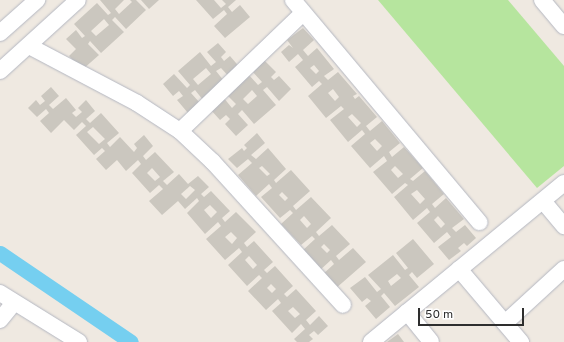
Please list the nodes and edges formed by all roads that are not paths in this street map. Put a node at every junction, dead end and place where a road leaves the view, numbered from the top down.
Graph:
1 (37, 0) edge
2 (78, 0) edge
3 (293, 0) edge
4 (542, 0) edge
5 (303, 13) junction
6 (564, 26) edge
7 (0, 33) edge
8 (28, 46) junction
9 (0, 71) edge
10 (180, 131) junction
11 (564, 183) edge
12 (543, 201) junction
13 (479, 222) dead end
14 (564, 226) edge
15 (459, 269) junction
16 (564, 269) edge
17 (0, 293) edge
18 (14, 303) junction
19 (343, 305) dead end
20 (407, 312) junction
21 (0, 320) edge
22 (504, 323) junction
23 (61, 336) edge
24 (79, 342) edge
25 (371, 342) edge
26 (431, 342) edge
27 (521, 342) edge

1 - 7 street
2 - 8 street
3 - 5 street
4 - 6 street
5 - 10 street
5 - 13 street
8 - 9 street
8 - 10 street
10 - 19 street
11 - 12 street
12 - 14 street
12 - 15 street
15 - 20 street
15 - 22 street
16 - 22 street
17 - 18 street
18 - 21 street
18 - 23 street
20 - 25 street
20 - 26 street
22 - 27 street
23 - 24 street

